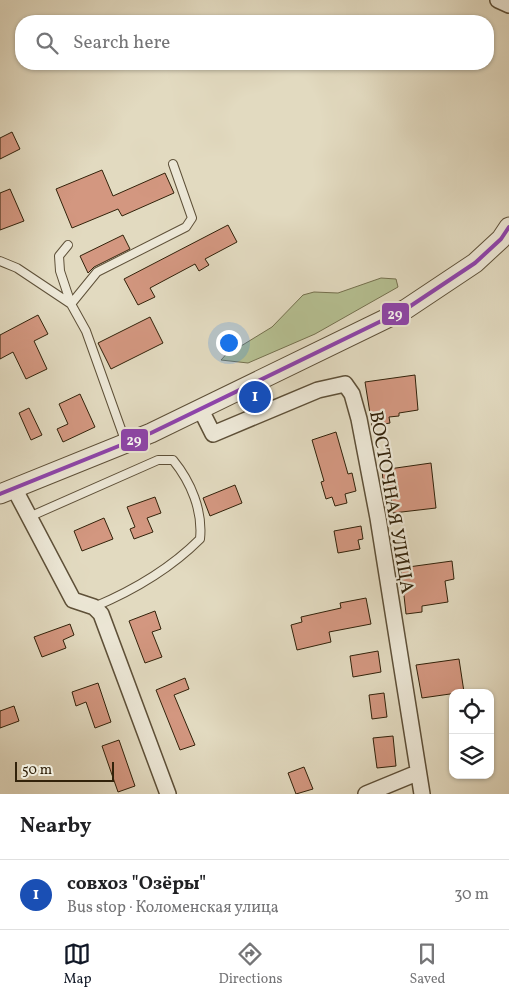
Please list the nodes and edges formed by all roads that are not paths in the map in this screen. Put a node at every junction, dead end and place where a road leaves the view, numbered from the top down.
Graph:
1 (498, 0) edge
2 (509, 4) edge
3 (173, 164) dead end
4 (506, 237) edge
5 (68, 244) dead end
6 (0, 261) edge
7 (71, 304) junction
8 (201, 410) junction
9 (127, 444) junction
10 (6, 490) edge
11 (29, 517) junction
12 (94, 607) junction
13 (417, 773) junction
14 (168, 794) edge
15 (366, 794) edge
16 (422, 794) edge

1 - 2 street
3 - 7 lane
4 - 8 street
5 - 7 lane
6 - 7 lane
7 - 9 lane
8 - 9 street
8 - 13 street, ВОСТОЧНАЯ УЛИЦА
9 - 10 street
10 - 11 street
11 - 12 street
11 - 12 lane
12 - 14 street
13 - 15 street
13 - 16 street, ВОСТОЧНАЯ УЛИЦА

